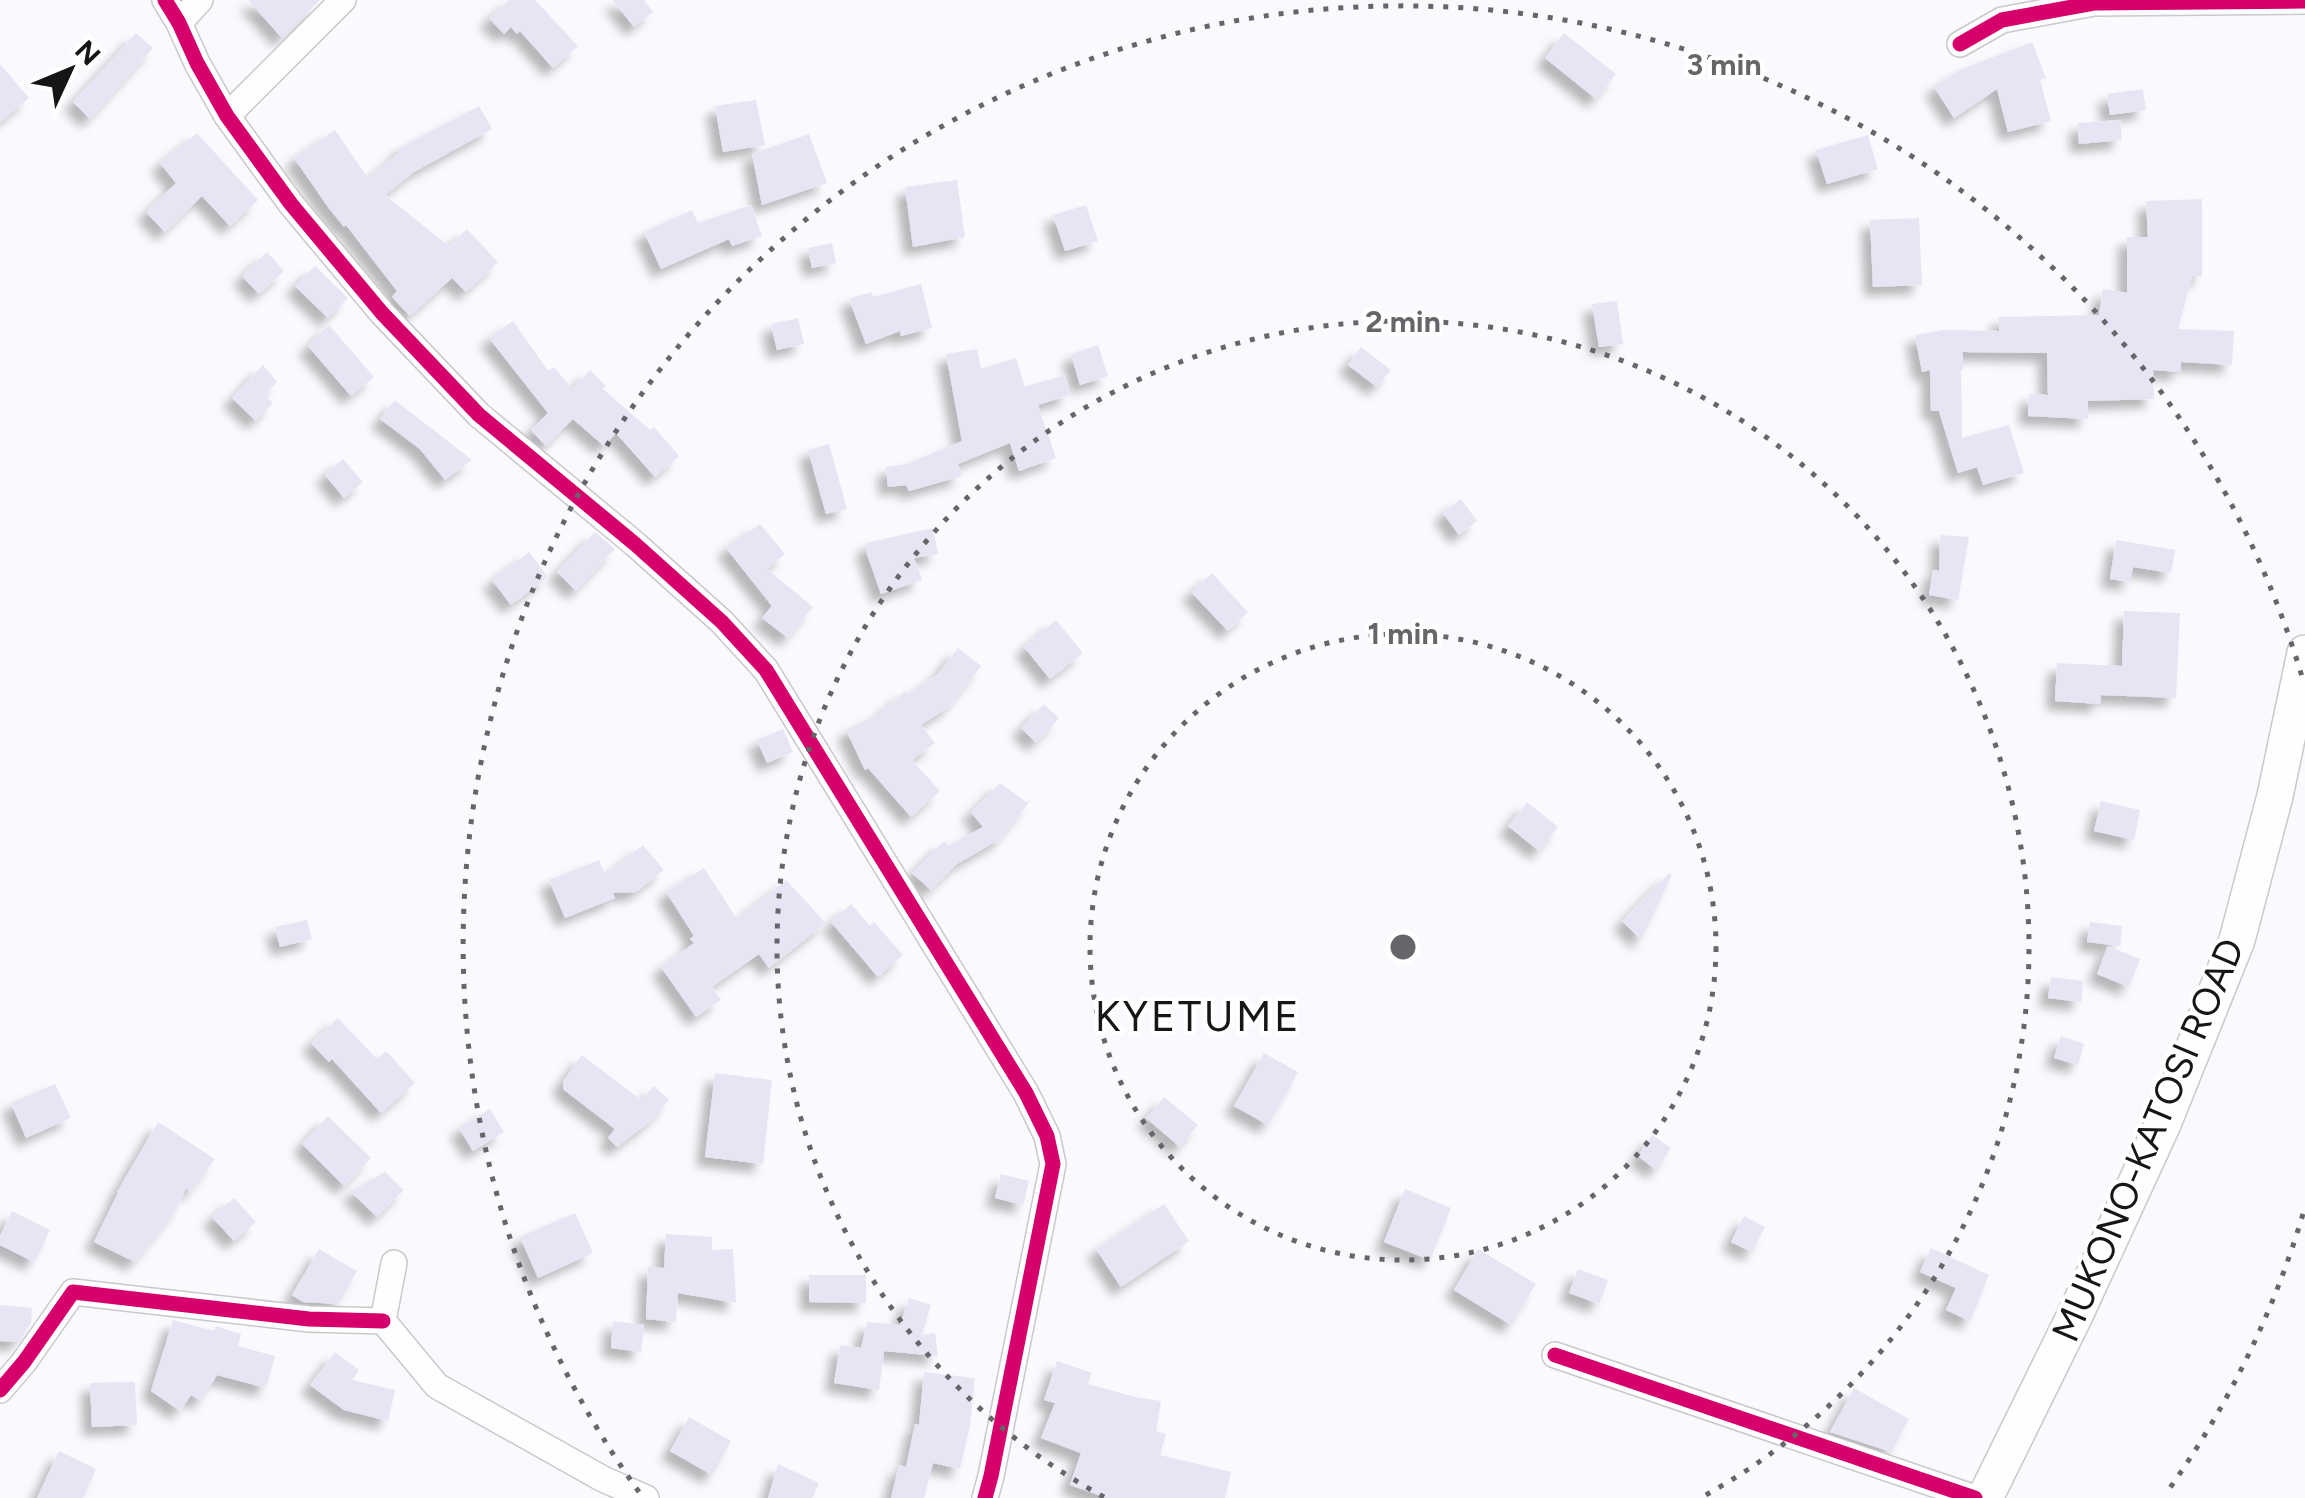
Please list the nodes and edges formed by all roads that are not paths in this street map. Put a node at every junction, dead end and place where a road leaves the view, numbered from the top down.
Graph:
1 (164, 0) edge
2 (200, 0) edge
3 (343, 0) edge
4 (2305, 1) edge
5 (179, 23) junction
6 (1960, 44) dead end
7 (227, 116) junction
8 (2305, 652) edge
9 (394, 1264) dead end
10 (383, 1321) junction
11 (1554, 1356) dead end
12 (0, 1390) edge
13 (646, 1498) edge
14 (985, 1498) edge
15 (1976, 1498) edge
16 (1985, 1498) edge

1 - 5 street
2 - 5 street
3 - 7 street
4 - 6 street
5 - 7 street
7 - 14 street
8 - 16 main road, MUKONO-KATOSI ROAD
9 - 10 street
10 - 12 street
10 - 13 street
11 - 15 street

